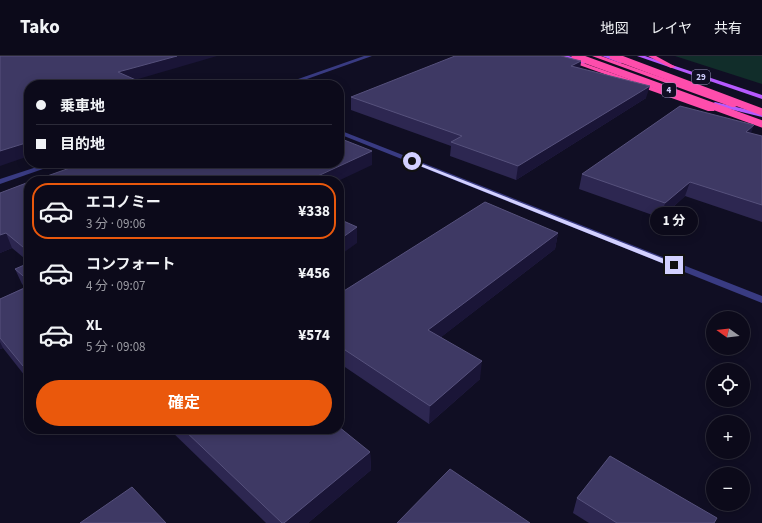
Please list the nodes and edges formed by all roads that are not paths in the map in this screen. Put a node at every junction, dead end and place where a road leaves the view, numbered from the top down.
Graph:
1 (369, 56) edge
2 (557, 56) edge
3 (563, 56) edge
4 (575, 56) edge
5 (595, 56) edge
6 (605, 56) edge
7 (613, 56) edge
8 (640, 56) edge
9 (651, 56) edge
10 (673, 67) junction
11 (299, 80) edge
12 (762, 97) edge
13 (762, 113) edge
14 (762, 125) edge
15 (344, 134) edge
16 (41, 168) edge
17 (0, 182) edge
18 (762, 300) edge

1 - 11 street
2 - 14 highway, bridge
3 - 13 main road
4 - 14 highway, 4, bridge
5 - 13 highway, 4
6 - 13 main road, 29
7 - 13 highway, bridge
8 - 10 main road, 29
9 - 10 highway
10 - 12 main road, 29
15 - 18 street
16 - 17 street

